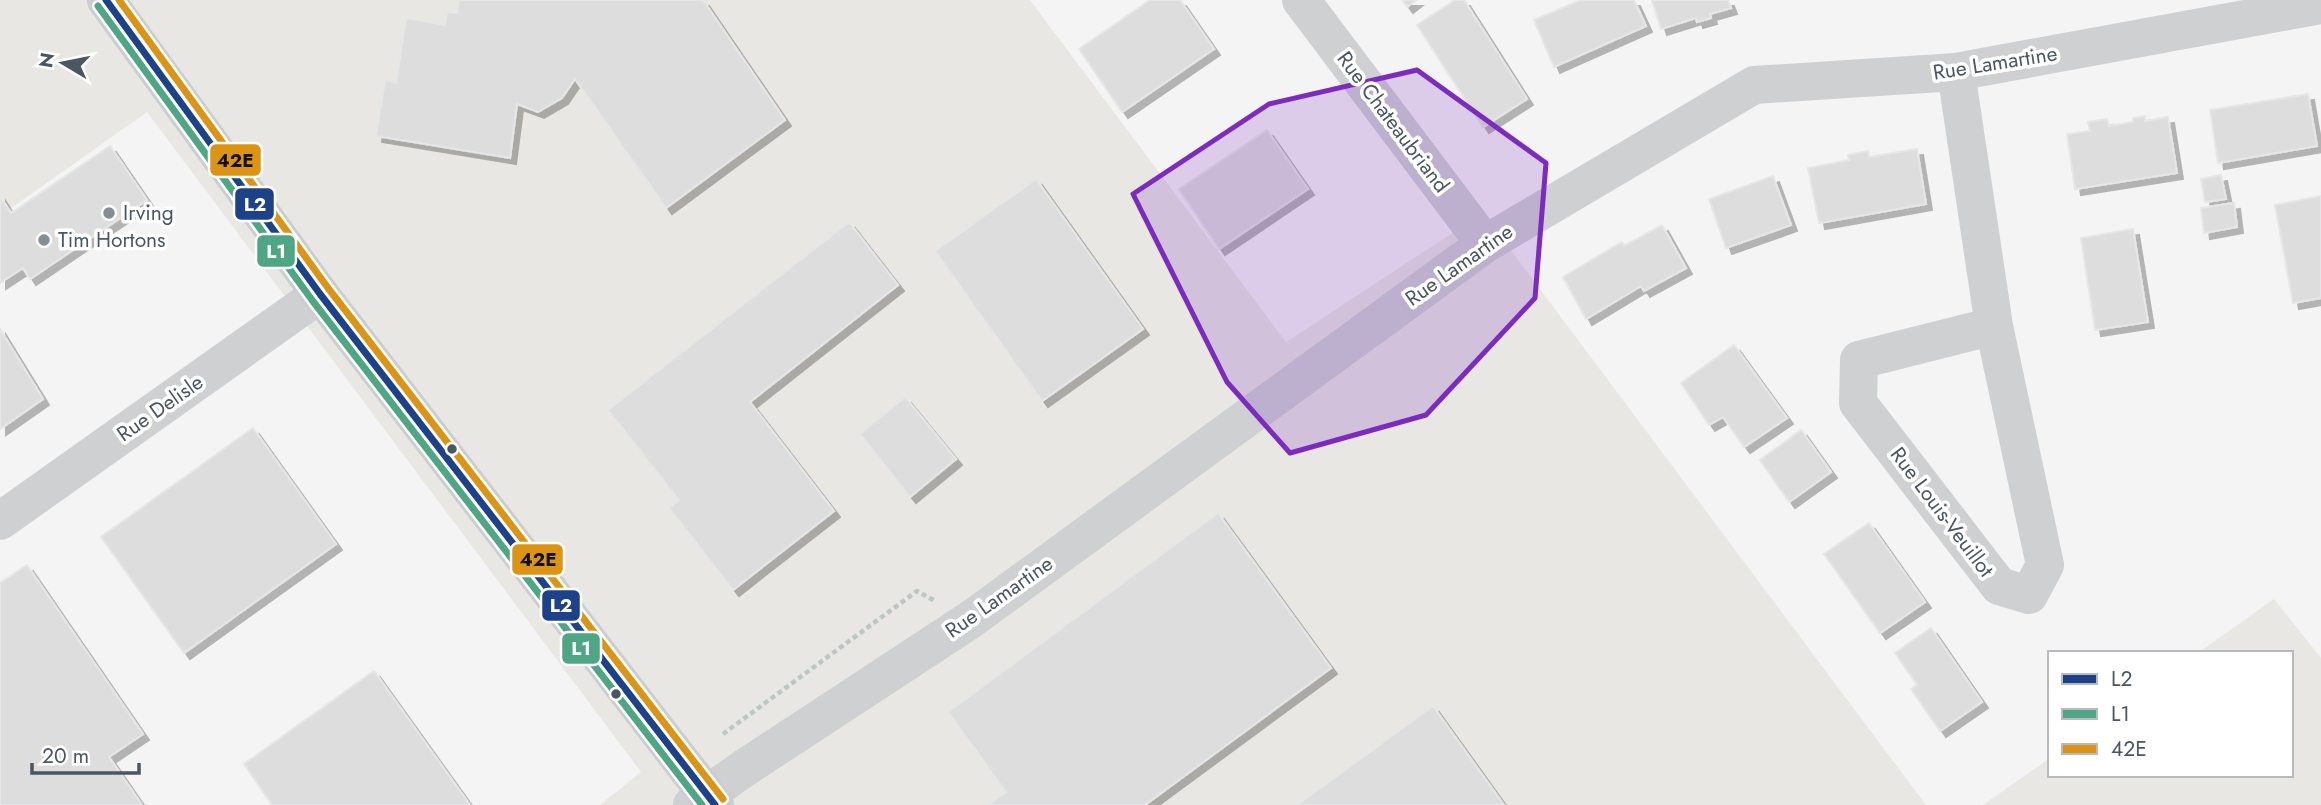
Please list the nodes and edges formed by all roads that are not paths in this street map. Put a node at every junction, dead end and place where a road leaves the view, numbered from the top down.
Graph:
1 (106, 0) edge
2 (1301, 0) edge
3 (2321, 5) edge
4 (1956, 72) junction
5 (1485, 244) junction
6 (320, 294) junction
7 (1994, 326) junction
8 (0, 521) edge
9 (705, 802) edge

1 - 6 main road
2 - 5 street, Rue Chateaubriand
3 - 4 street, Rue Lamartine
4 - 5 street, Rue Lamartine
4 - 7 street, Rue Louis-Veuillot
5 - 9 street, Rue Lamartine
6 - 8 street, Rue Delisle
6 - 9 main road
7 - 7 street, Rue Louis-Veuillot

